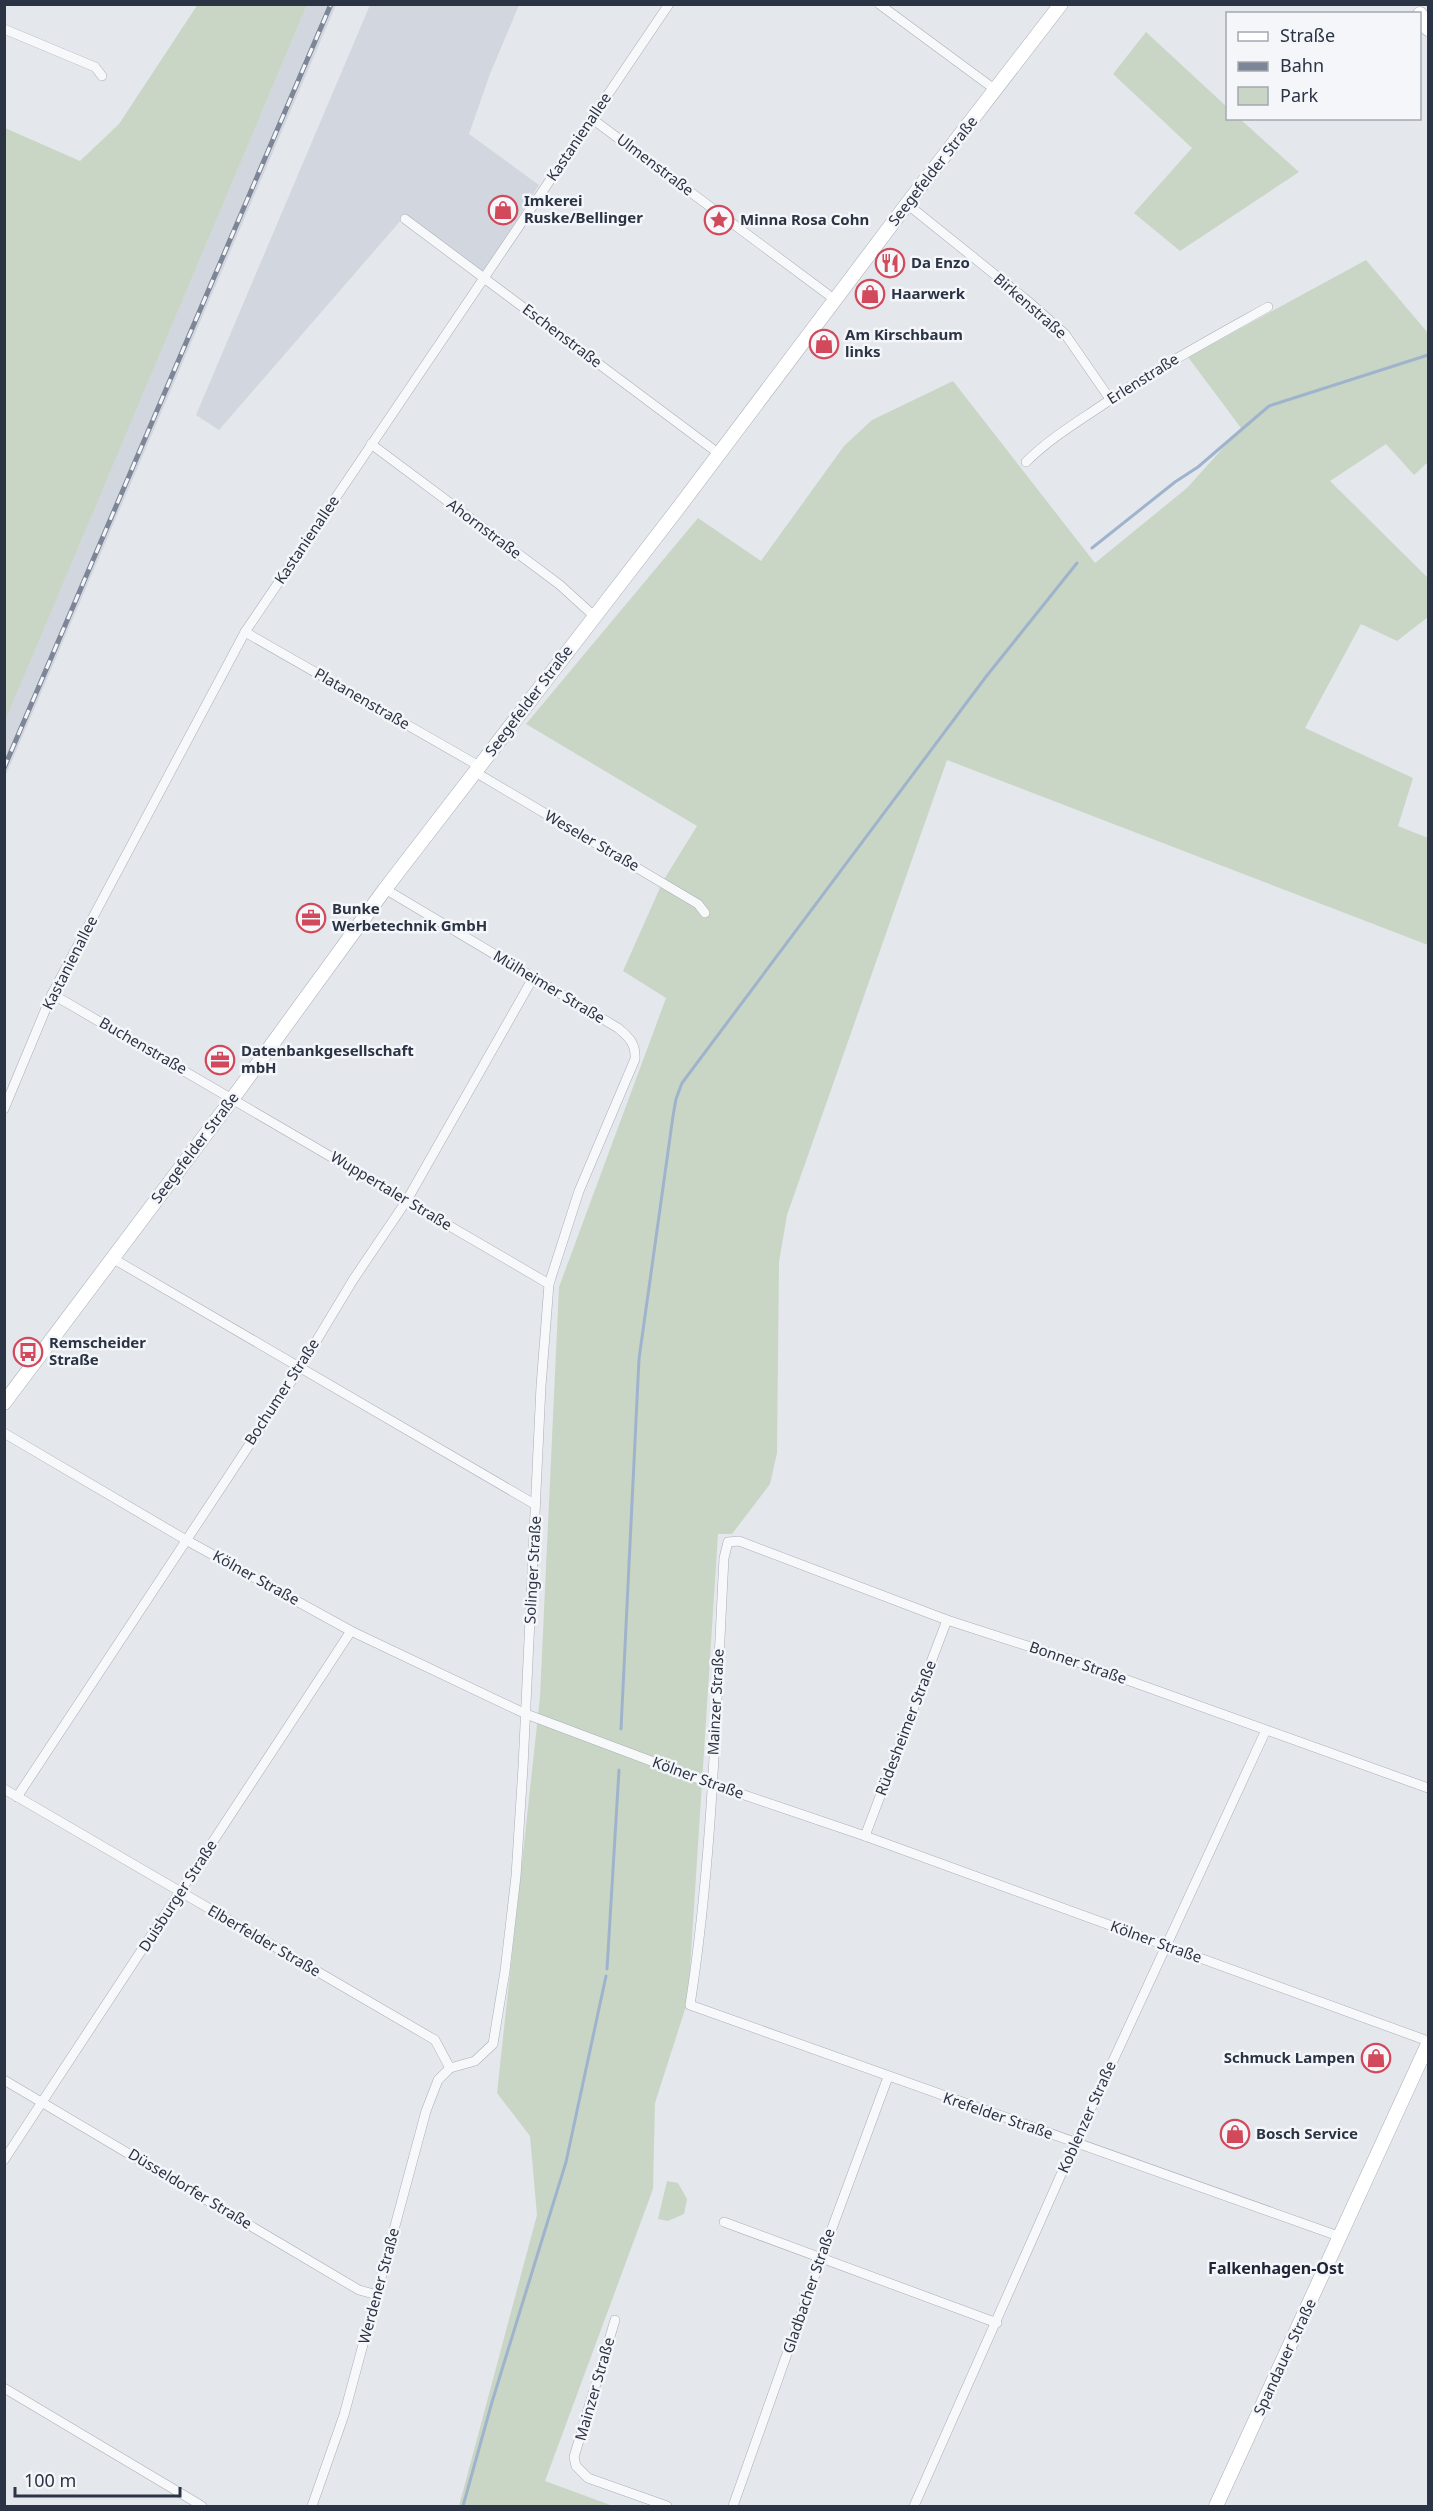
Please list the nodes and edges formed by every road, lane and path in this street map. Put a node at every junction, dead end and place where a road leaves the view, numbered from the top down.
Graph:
1 (669, 4) edge
2 (879, 4) edge
3 (1062, 4) edge
4 (4, 29) edge
5 (102, 76) dead end
6 (997, 91) junction
7 (591, 118) junction
8 (907, 204) junction
9 (405, 219) dead end
10 (486, 278) junction
11 (834, 300) junction
12 (1268, 307) dead end
13 (1110, 399) junction
14 (371, 444) junction
15 (718, 453) junction
16 (1026, 462) dead end
17 (594, 616) junction
18 (245, 632) junction
19 (477, 769) junction
20 (385, 889) junction
21 (705, 913) dead end
22 (533, 978) junction
23 (52, 994) junction
24 (635, 1059) joint
25 (233, 1098) junction
26 (4, 1109) edge
27 (407, 1200) junction
28 (112, 1258) junction
29 (549, 1284) junction
30 (300, 1368) junction
31 (4, 1403) edge
32 (4, 1433) edge
33 (536, 1505) junction
34 (186, 1540) junction
35 (728, 1542) joint
36 (947, 1620) junction
37 (351, 1631) junction
38 (526, 1714) junction
39 (1266, 1730) junction
40 (712, 1784) junction
41 (1428, 1788) edge
42 (4, 1789) edge
43 (17, 1797) junction
44 (865, 1836) junction
45 (180, 1893) junction
46 (1165, 1945) junction
47 (690, 2005) joint
48 (1428, 2042) edge
49 (450, 2068) junction
50 (888, 2077) junction
51 (4, 2080) edge
52 (41, 2101) junction
53 (1075, 2143) junction
54 (4, 2160) edge
55 (724, 2222) dead end
56 (1341, 2237) junction
57 (821, 2258) junction
58 (377, 2295) junction
59 (615, 2320) dead end
60 (997, 2323) junction
61 (4, 2388) edge
62 (202, 2506) edge
63 (312, 2506) edge
64 (667, 2506) edge
65 (733, 2506) edge
66 (914, 2506) edge
67 (1216, 2506) edge

1 - 7 street, Kastanienallee
2 - 6 street
3 - 6 street, Seegefelder Straße
4 - 5 street
6 - 8 street, Seegefelder Straße
7 - 10 street, Kastanienallee
7 - 11 street, Ulmenstraße
8 - 11 street, Seegefelder Straße
8 - 13 street, Birkenstraße
9 - 10 street, Eschenstraße
10 - 14 street, Kastanienallee
10 - 15 street, Eschenstraße
11 - 15 street, Seegefelder Straße
12 - 13 street, Erlenstraße
13 - 16 street, Erlenstraße
14 - 17 street, Ahornstraße
14 - 18 street, Kastanienallee
15 - 17 street, Seegefelder Straße
17 - 19 street, Seegefelder Straße
18 - 19 street, Platanenstraße
18 - 23 street, Kastanienallee
19 - 20 street, Seegefelder Straße
19 - 21 street, Weseler Straße
20 - 22 street, Mülheimer Straße
20 - 25 street, Seegefelder Straße
22 - 24 street, Mülheimer Straße
22 - 27 street, Bochumer Straße
23 - 25 street, Buchenstraße
23 - 26 street, Kastanienallee
24 - 29 street, Solinger Straße
25 - 27 street, Wuppertaler Straße
25 - 28 street, Seegefelder Straße
27 - 29 street, Wuppertaler Straße
27 - 30 street, Bochumer Straße
28 - 30 street
28 - 31 street, Seegefelder Straße
29 - 33 street, Solinger Straße
30 - 33 street
30 - 34 street, Bochumer Straße
32 - 34 street, Kölner Straße
33 - 38 street, Solinger Straße
34 - 37 street, Kölner Straße
34 - 43 street, Bochumer Straße
35 - 36 street, Bonner Straße
35 - 40 street, Mainzer Straße
36 - 39 street, Bonner Straße
36 - 44 street, Rüdesheimer Straße
37 - 38 street, Kölner Straße
37 - 45 street, Duisburger Straße
38 - 40 street, Kölner Straße
38 - 49 street, Solinger Straße
39 - 41 street, Bonner Straße
39 - 46 street, Koblenzer Straße
40 - 44 street, Kölner Straße
40 - 47 street, Mainzer Straße
42 - 43 street, Elberfelder Straße
43 - 45 street, Elberfelder Straße
44 - 46 street, Kölner Straße
45 - 49 street, Elberfelder Straße
45 - 52 street, Duisburger Straße
46 - 48 street, Kölner Straße
46 - 53 street, Koblenzer Straße
47 - 50 street, Krefelder Straße
48 - 56 street, Spandauer Straße
49 - 58 street, Werdener Straße
50 - 53 street, Krefelder Straße
50 - 57 street, Gladbacher Straße
51 - 52 street, Düsseldorfer Straße
52 - 54 street, Duisburger Straße
52 - 58 street, Düsseldorfer Straße
53 - 56 street, Krefelder Straße
53 - 60 street, Koblenzer Straße
55 - 57 street
56 - 67 street, Spandauer Straße
57 - 60 street
57 - 65 street, Gladbacher Straße
58 - 63 street, Werdener Straße
59 - 64 street, Mainzer Straße
60 - 66 street, Koblenzer Straße
61 - 62 street

